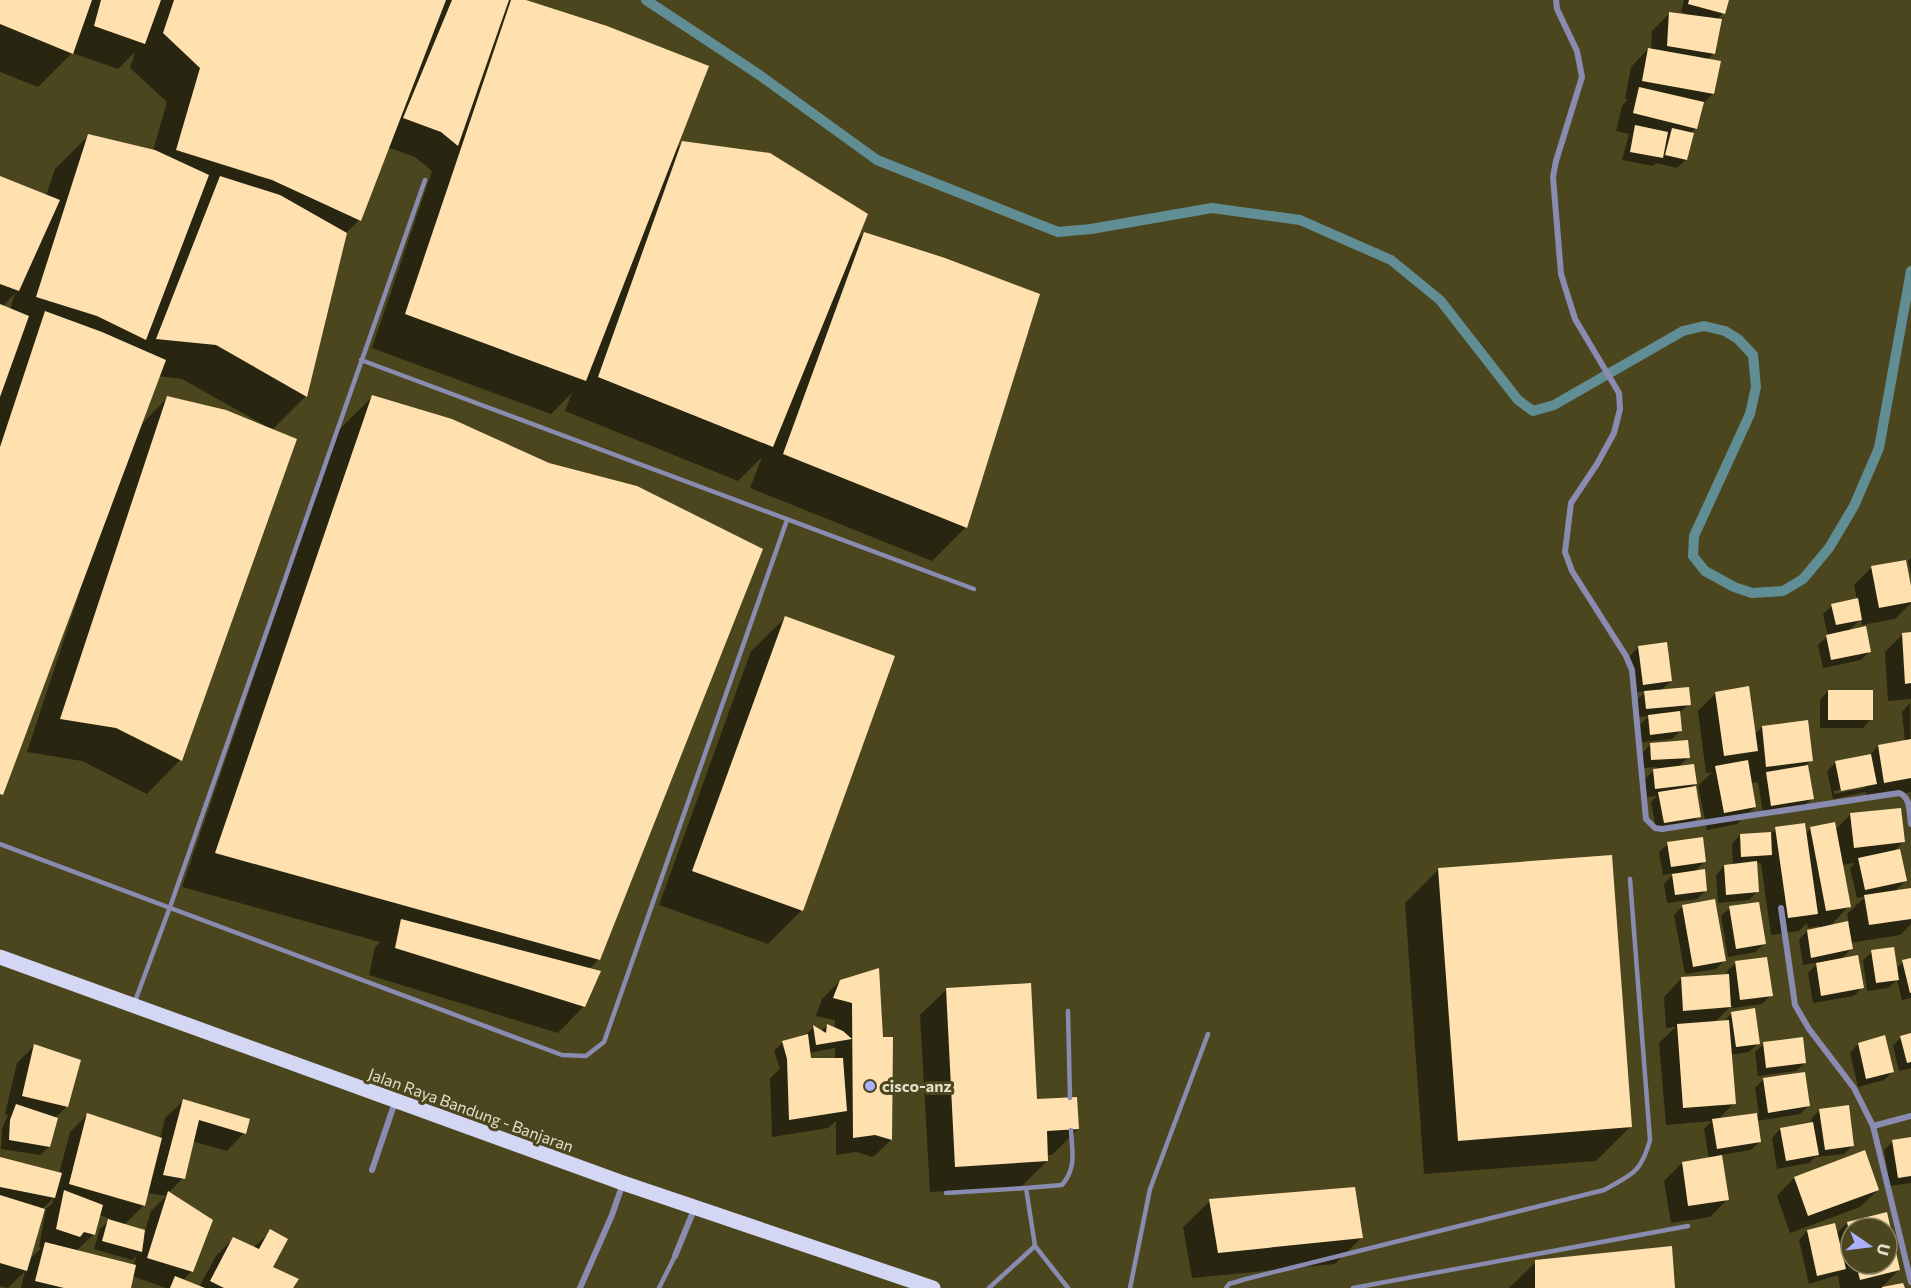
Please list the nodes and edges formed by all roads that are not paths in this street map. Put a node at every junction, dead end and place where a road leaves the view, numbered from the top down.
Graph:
1 (1556, 0) edge
2 (425, 180) dead end
3 (361, 360) junction
4 (787, 519) junction
5 (974, 589) dead end
6 (1911, 824) edge
7 (0, 844) edge
8 (1630, 879) dead end
9 (170, 908) junction
10 (1781, 908) dead end
11 (1, 962) edge
12 (133, 1006) junction
13 (1068, 1011) dead end
14 (1208, 1034) dead end
15 (1070, 1098) dead end
16 (395, 1102) junction
17 (1911, 1116) edge
18 (1874, 1126) junction
19 (1071, 1130) dead end
20 (372, 1170) dead end
21 (623, 1183) junction
22 (1026, 1188) junction
23 (946, 1193) dead end
24 (695, 1206) junction
25 (1688, 1226) dead end
26 (1035, 1246) junction
27 (675, 1256) joint
28 (1911, 1282) edge
29 (580, 1288) edge
30 (659, 1288) edge
31 (933, 1288) edge
32 (989, 1288) edge
33 (1068, 1288) edge
34 (1130, 1288) edge
35 (1226, 1288) edge
36 (1353, 1288) edge

1 - 6 street
2 - 3 lane
3 - 4 lane
3 - 9 lane
4 - 5 lane
4 - 9 lane
7 - 9 lane
8 - 35 lane
9 - 12 lane
10 - 18 street
11 - 12 main road, Jalan Raya Bandung - Banjaran
12 - 16 main road, Jalan Raya Bandung - Banjaran
13 - 15 lane
14 - 34 lane
16 - 20 street
16 - 21 main road, Jalan Raya Bandung - Banjaran
17 - 18 street
18 - 28 street
19 - 22 lane
21 - 24 main road, Jalan Raya Bandung - Banjaran
21 - 29 street
22 - 23 lane
22 - 26 lane
24 - 27 street
24 - 31 main road, Jalan Raya Bandung - Banjaran
25 - 36 lane
26 - 32 lane
26 - 33 lane
27 - 30 lane

